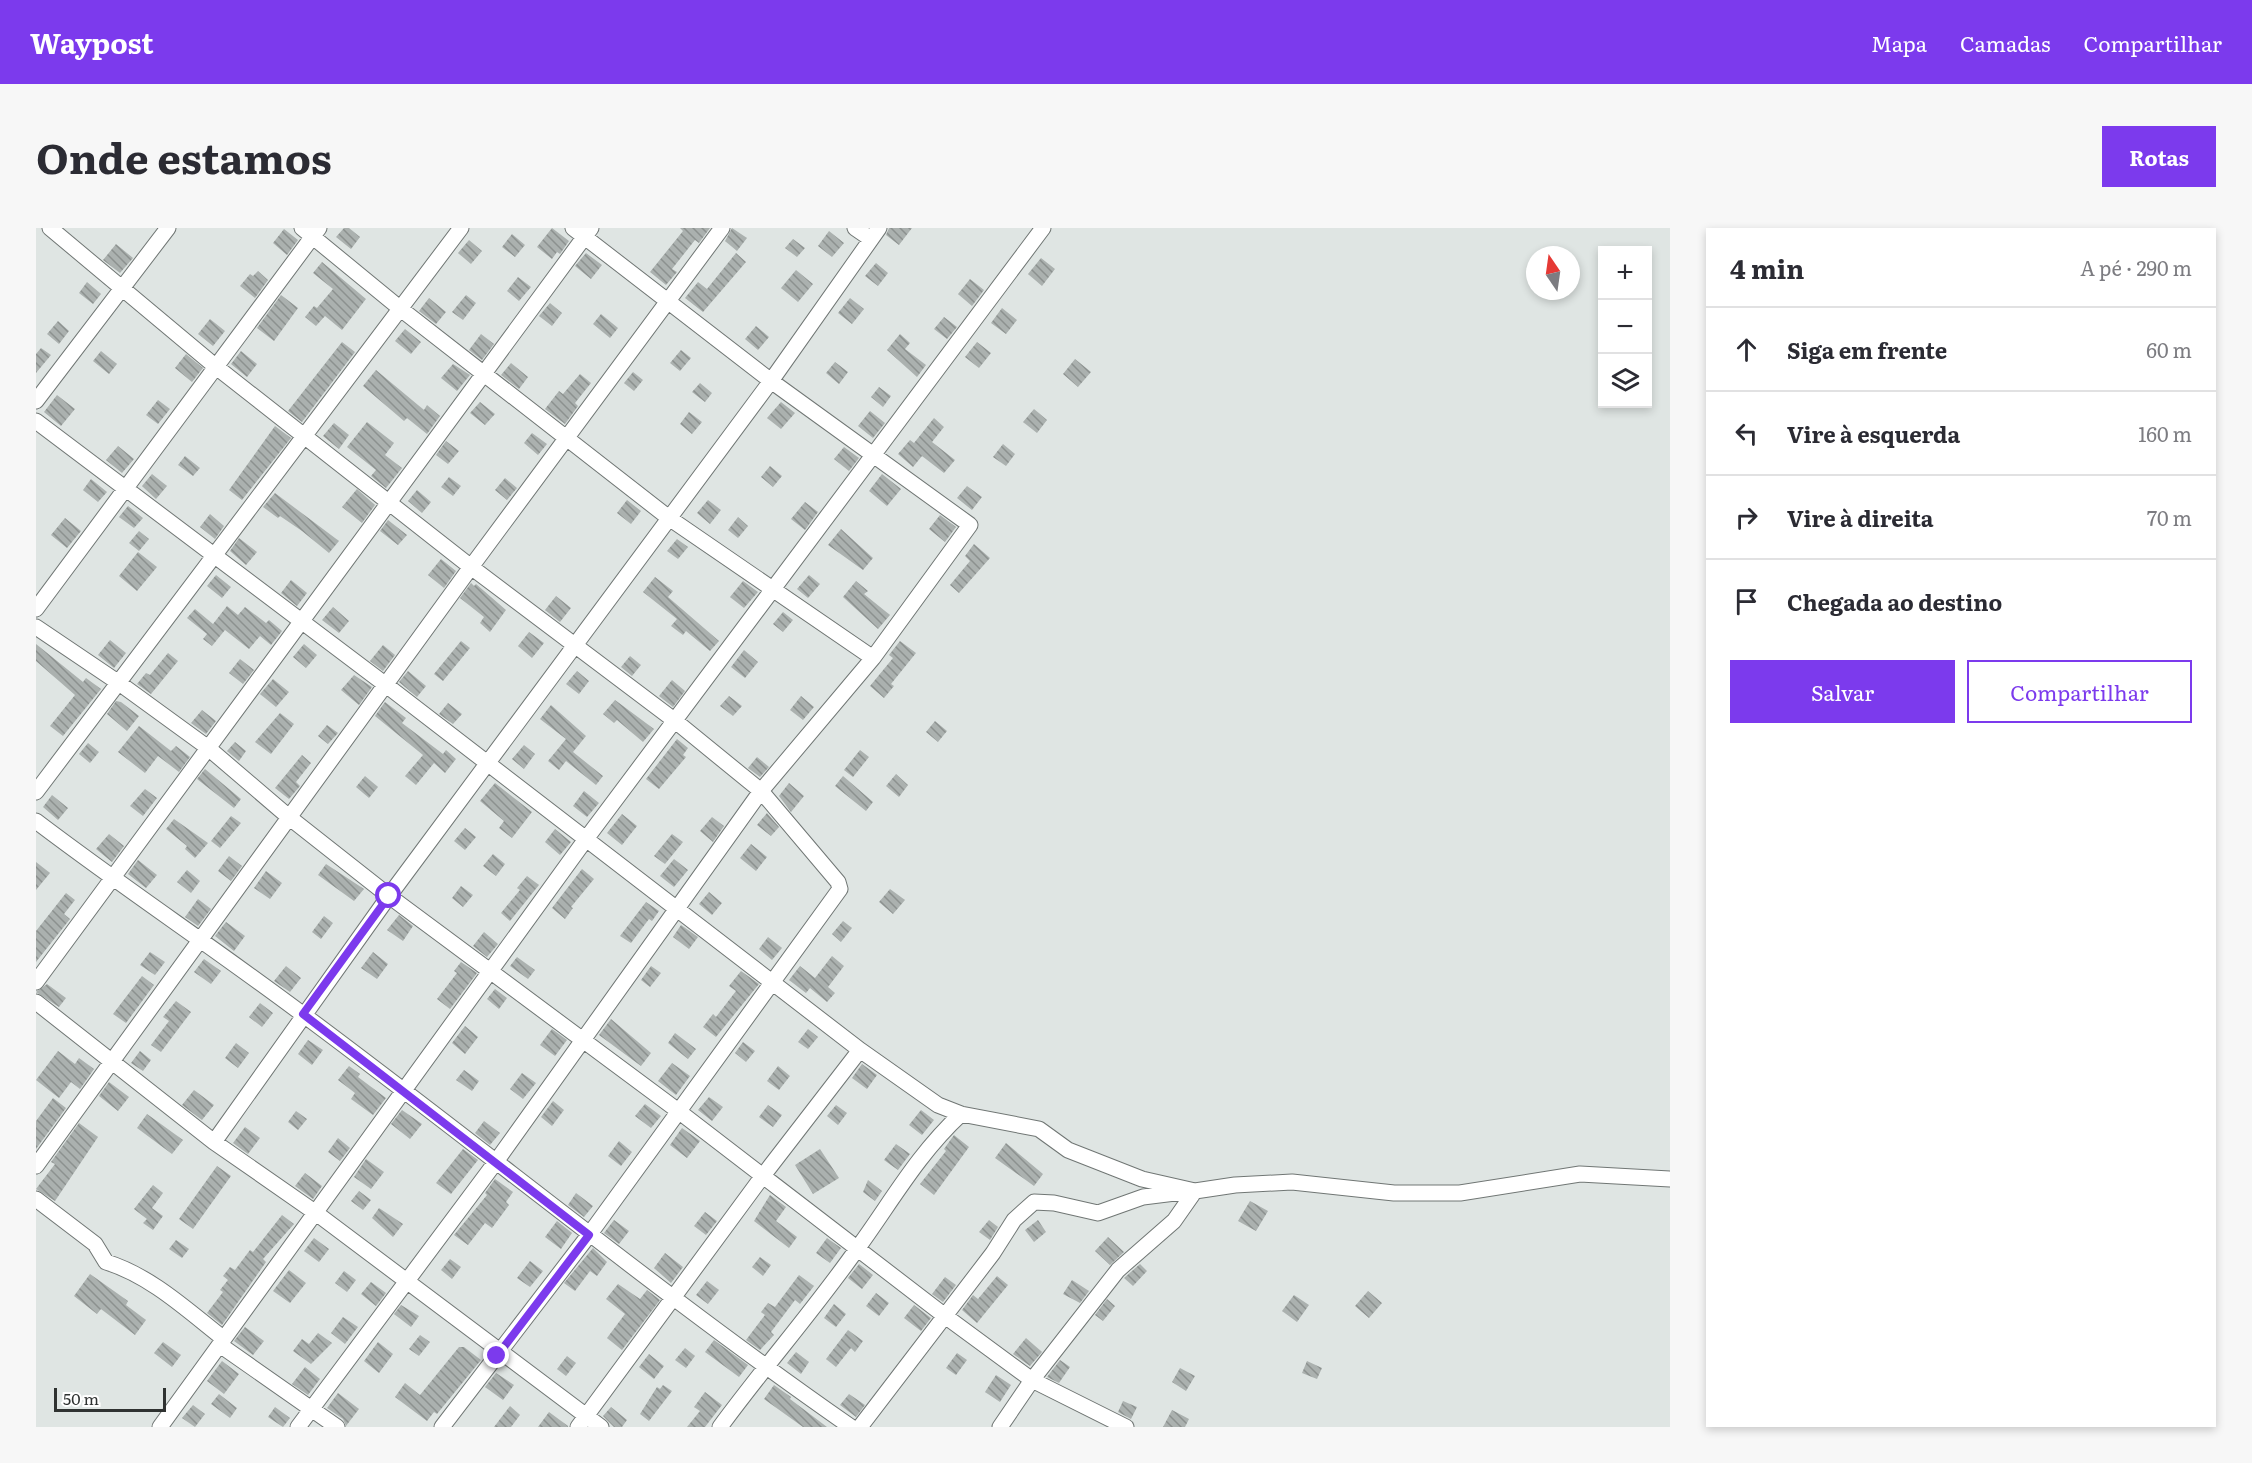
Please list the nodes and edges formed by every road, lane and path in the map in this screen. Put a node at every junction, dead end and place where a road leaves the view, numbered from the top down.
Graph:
1 (50, 228) edge
2 (168, 228) edge
3 (461, 228) edge
4 (722, 228) edge
5 (855, 228) edge
6 (1043, 228) edge
7 (311, 231) edge
8 (583, 231) edge
9 (875, 233) edge
10 (121, 289) junction
11 (669, 300) junction
12 (402, 310) junction
13 (214, 366) junction
14 (485, 374) junction
15 (771, 381) junction
16 (36, 401) edge
17 (36, 421) edge
18 (305, 436) junction
19 (567, 437) junction
20 (873, 455) junction
21 (124, 489) junction
22 (388, 503) junction
23 (669, 518) junction
24 (214, 555) junction
25 (471, 567) junction
26 (772, 591) junction
27 (36, 609) edge
28 (301, 621) junction
29 (36, 627) edge
30 (574, 646) junction
31 (873, 658) junction
32 (119, 683) junction
33 (386, 685) junction
34 (674, 720) junction
35 (207, 747) junction
36 (486, 762) junction
37 (761, 791) junction
38 (36, 792) edge
39 (290, 818) junction
40 (36, 821) edge
41 (586, 839) junction
42 (112, 878) junction
43 (389, 896) junction
44 (675, 909) junction
45 (201, 942) junction
46 (490, 971) junction
47 (36, 982) edge
48 (771, 983) junction
49 (36, 1002) edge
50 (303, 1014) junction
51 (582, 1040) junction
52 (860, 1050) junction
53 (112, 1061) junction
54 (403, 1090) junction
55 (677, 1110) junction
56 (961, 1114) junction
57 (214, 1142) junction
58 (495, 1163) junction
59 (36, 1166) edge
60 (762, 1177) junction
61 (1670, 1179) edge
62 (1195, 1191) junction
63 (36, 1199) edge
64 (316, 1213) junction
65 (589, 1235) junction
66 (857, 1249) junction
67 (407, 1282) junction
68 (673, 1298) junction
69 (945, 1316) junction
70 (222, 1342) junction
71 (501, 1351) junction
72 (764, 1367) junction
73 (1032, 1380) junction
74 (312, 1408) junction
75 (582, 1421) edge
76 (160, 1427) edge
77 (298, 1427) edge
78 (337, 1427) edge
79 (442, 1427) edge
80 (601, 1427) edge
81 (720, 1427) edge
82 (851, 1427) edge
83 (860, 1427) edge
84 (1000, 1427) edge
85 (1126, 1427) edge

1 - 10 street
2 - 10 street
3 - 12 street
4 - 11 street
5 - 9 street
6 - 20 street
7 - 12 street
7 - 13 street
8 - 11 street
8 - 14 street
9 - 15 street
10 - 13 street
10 - 16 street
11 - 15 street
11 - 19 street
12 - 14 street
12 - 18 street
13 - 18 street
13 - 21 street
14 - 19 street
14 - 22 street
15 - 20 street
15 - 23 street
17 - 21 street
18 - 22 street
18 - 24 street
19 - 23 street
19 - 25 street
20 - 26 street
20 - 31 street
21 - 24 street
21 - 27 street
22 - 25 street
22 - 28 street
23 - 26 street
23 - 30 street
24 - 28 street
24 - 32 street
25 - 30 street
25 - 33 street
26 - 31 street
26 - 34 street
28 - 33 street
28 - 35 street
29 - 32 street
30 - 34 street
30 - 36 street
31 - 37 street
32 - 35 street
32 - 38 street
33 - 36 street
33 - 39 street
34 - 37 street
34 - 41 street
35 - 39 street
35 - 42 street
36 - 41 street
36 - 43 street
37 - 44 street
37 - 48 street
39 - 43 street
39 - 45 street
40 - 42 street
41 - 44 street
41 - 46 street
42 - 45 street
42 - 47 street
43 - 46 street
43 - 50 street
44 - 48 street
44 - 51 street
45 - 50 street
45 - 53 street
46 - 51 street
46 - 54 street
48 - 52 street
48 - 55 street
49 - 53 street
50 - 54 street
50 - 57 street
51 - 55 street
51 - 58 street
52 - 56 street
52 - 60 street
53 - 57 street
53 - 59 street
54 - 58 street
54 - 64 street
55 - 60 street
55 - 65 street
56 - 62 street
56 - 66 street
57 - 64 street
58 - 65 street
58 - 67 street
60 - 66 street
60 - 68 street
61 - 62 street
62 - 69 street
62 - 73 street
63 - 70 street
64 - 67 street
64 - 70 street
65 - 68 street
65 - 71 street
66 - 69 street
66 - 72 street
67 - 71 street
67 - 74 street
68 - 72 street
68 - 75 street
69 - 73 street
69 - 83 street
70 - 74 street
70 - 76 street
71 - 75 street
71 - 79 street
72 - 81 street
72 - 82 street
73 - 84 street
73 - 85 street
74 - 77 street
74 - 78 street
75 - 80 street

